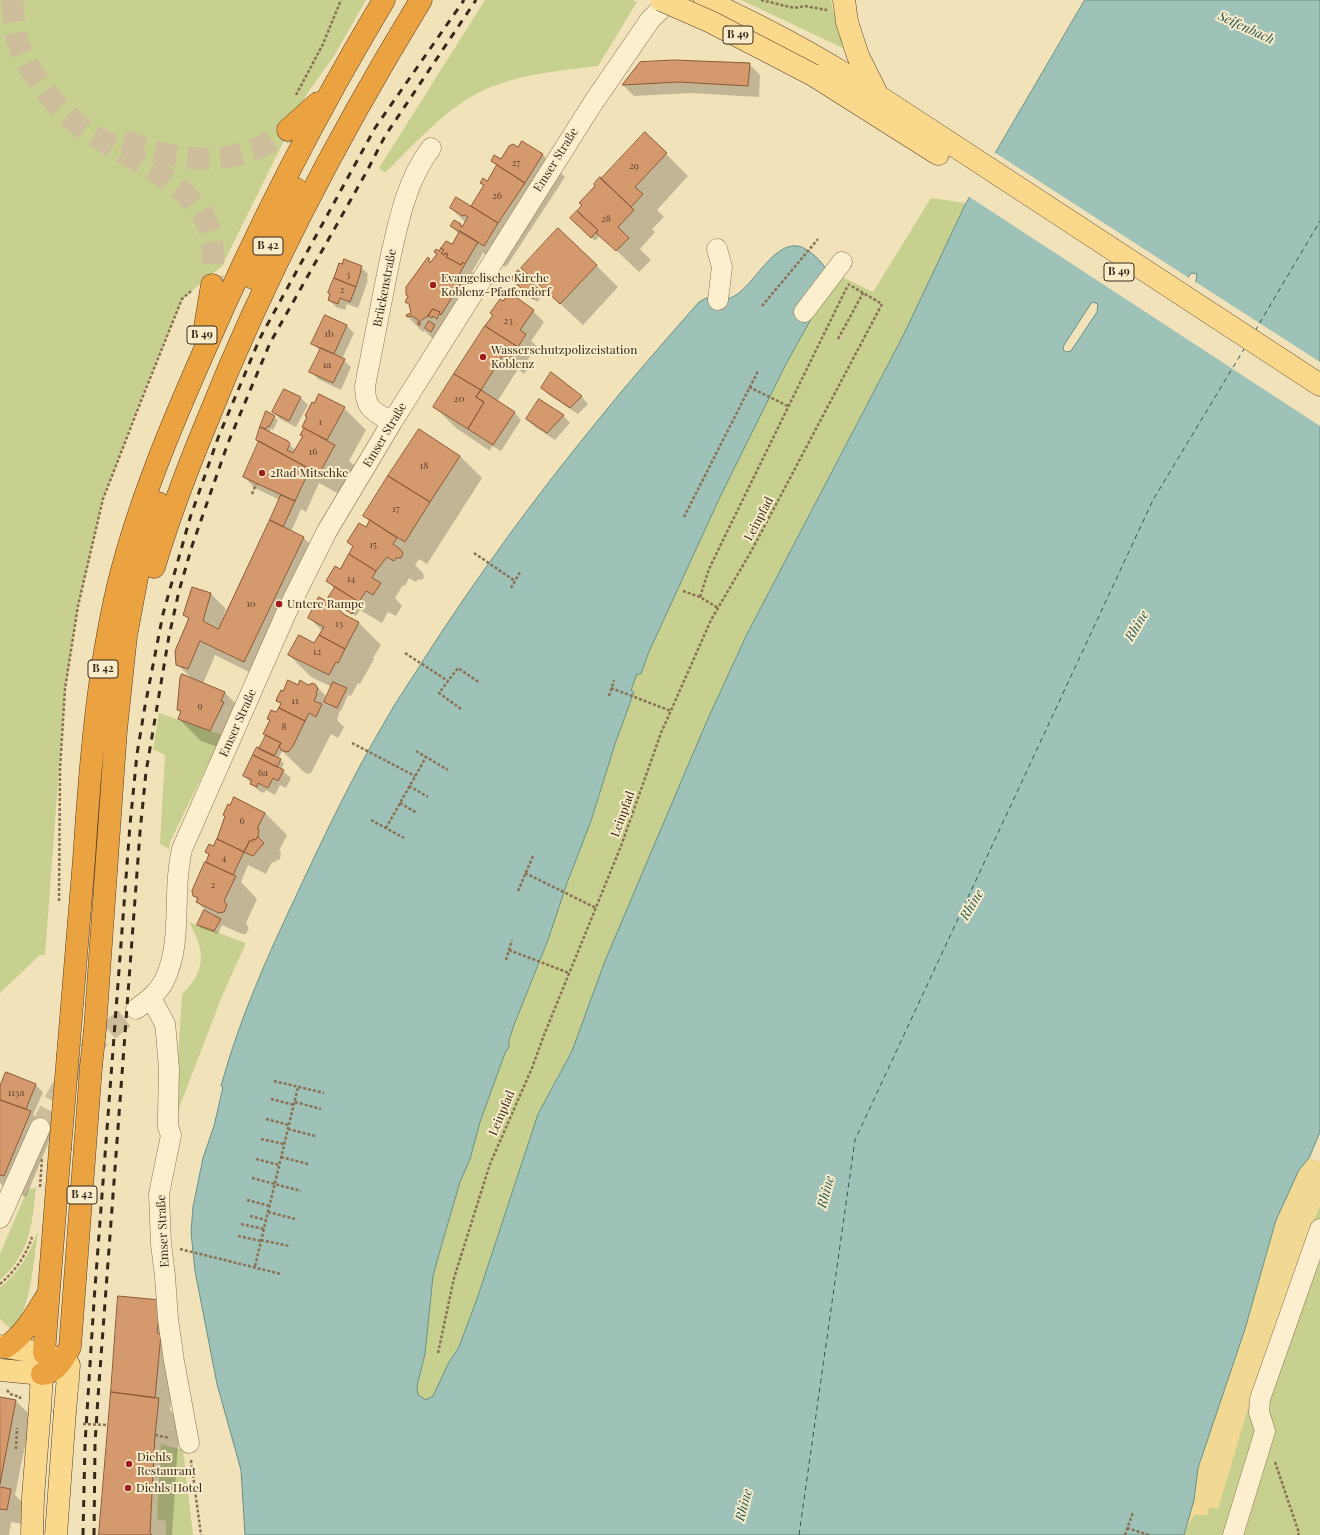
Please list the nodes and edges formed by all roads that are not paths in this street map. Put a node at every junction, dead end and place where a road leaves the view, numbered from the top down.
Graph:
1 (384, 0) edge
2 (400, 0) edge
3 (421, 0) edge
4 (661, 0) edge
5 (670, 0) edge
6 (705, 0) edge
7 (838, 8) edge
8 (333, 88) junction
9 (878, 97) junction
10 (288, 130) tunnel mouth
11 (923, 135) junction
12 (431, 148) dead end
13 (717, 249) dead end
14 (842, 262) dead end
15 (212, 285) tunnel mouth
16 (718, 300) dead end
17 (804, 312) dead end
18 (190, 384) junction
19 (1320, 385) edge
20 (1320, 402) edge
21 (392, 422) junction
22 (121, 680) junction
23 (40, 1128) tunnel mouth
24 (0, 1218) edge
25 (1320, 1229) edge
26 (48, 1295) junction
27 (3, 1346) edge
28 (57, 1364) junction
29 (2, 1378) edge
30 (189, 1443) road end
31 (32, 1535) edge
32 (56, 1535) edge
33 (1233, 1535) edge

1 - 8 highway, B 42
2 - 22 highway, B 42
3 - 22 highway
4 - 11 main road, B 49, bridge
5 - 21 street, Emser Straße
6 - 9 main road, B 49
7 - 9 main road
8 - 10 highway
8 - 18 highway, B 42
9 - 11 main road, B 49
11 - 19 main road, B 49
11 - 20 main road, B 49
12 - 21 street, Brückenstraße
13 - 16 street
14 - 17 street
15 - 18 highway, B 49
18 - 26 highway, B 42, bridge
21 - 30 street, Emser Straße
22 - 28 highway, B 42, bridge
23 - 24 street
25 - 33 street
26 - 27 highway, B 42
26 - 28 highway, B 42
27 - 28 main road
28 - 29 main road
28 - 31 main road, B 42, bridge
28 - 32 main road, B 42, bridge

